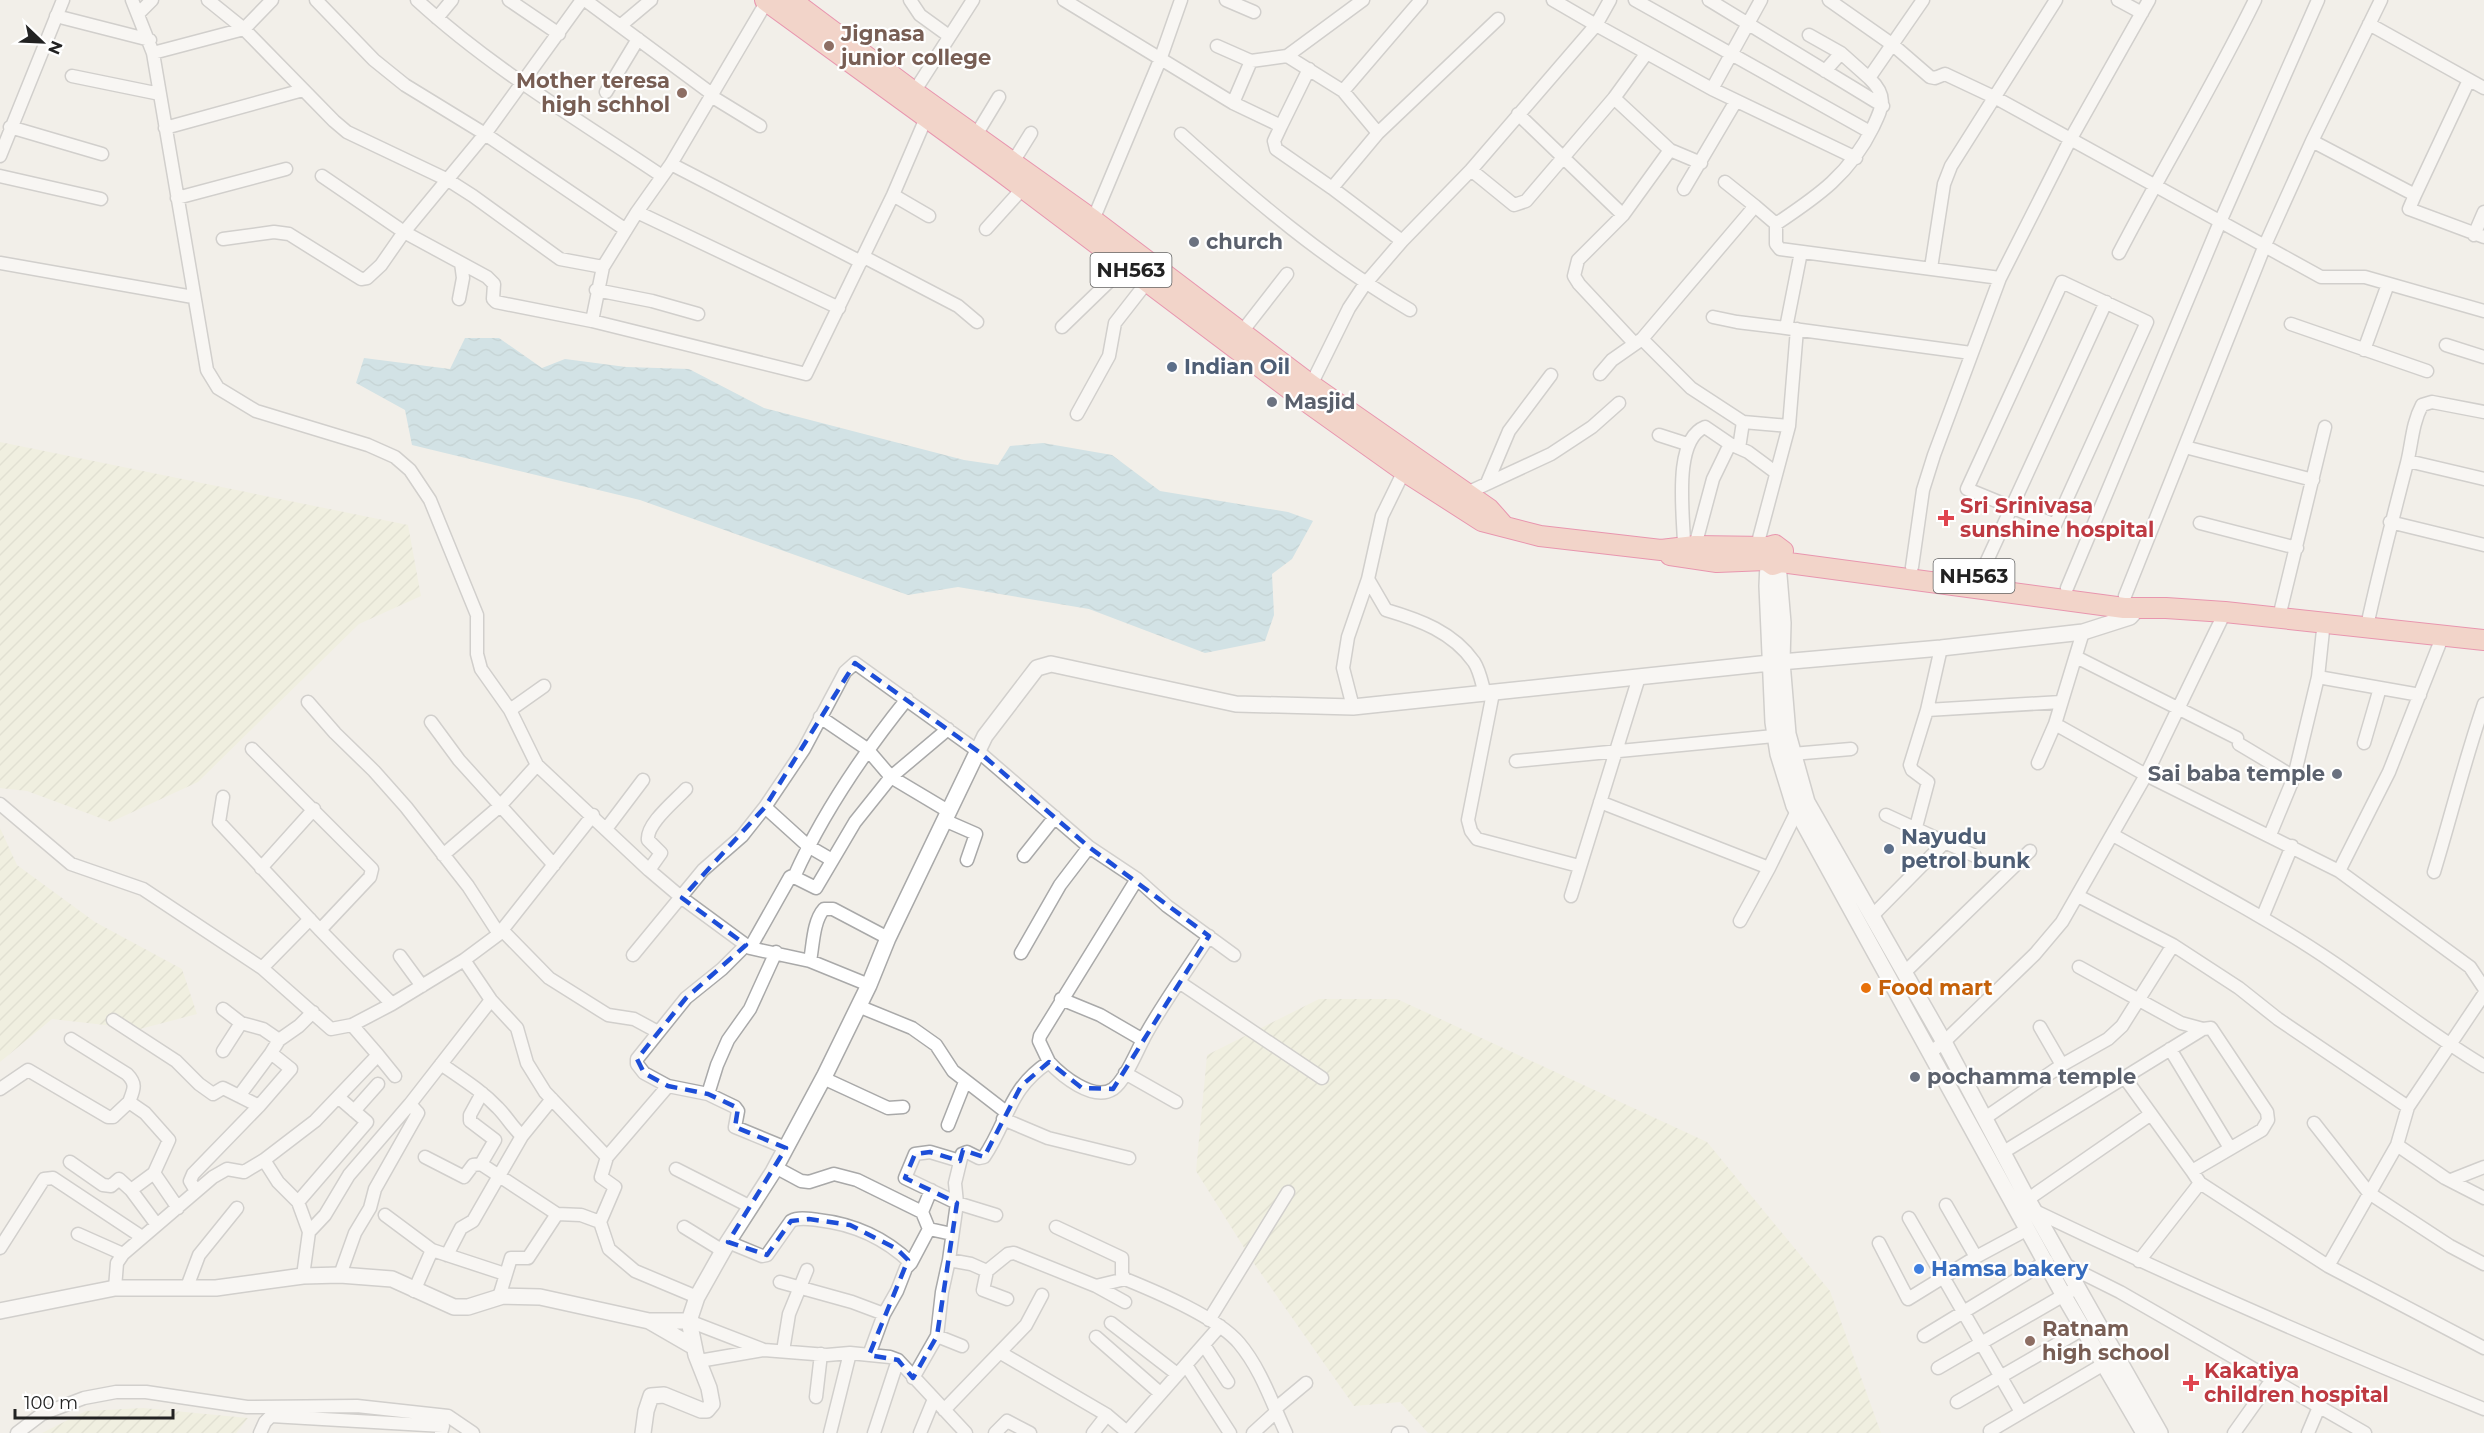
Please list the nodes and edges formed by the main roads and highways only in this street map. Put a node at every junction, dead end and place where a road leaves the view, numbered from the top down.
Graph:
1 (766, 0) edge
2 (791, 0) edge
3 (833, 41) junction
4 (1307, 392) junction
5 (1504, 526) junction
6 (1661, 550) junction
7 (1771, 556) junction
8 (2136, 601) junction
9 (2484, 640) edge

1 - 3 highway, NH563
2 - 3 highway, NH563
3 - 4 highway, NH563
3 - 4 highway, NH563
4 - 5 highway, NH563
4 - 5 highway, NH563
5 - 6 highway, NH563
6 - 7 highway, NH563
6 - 7 highway, NH563
7 - 8 highway, NH563
7 - 8 highway, NH563
8 - 9 highway, NH563

